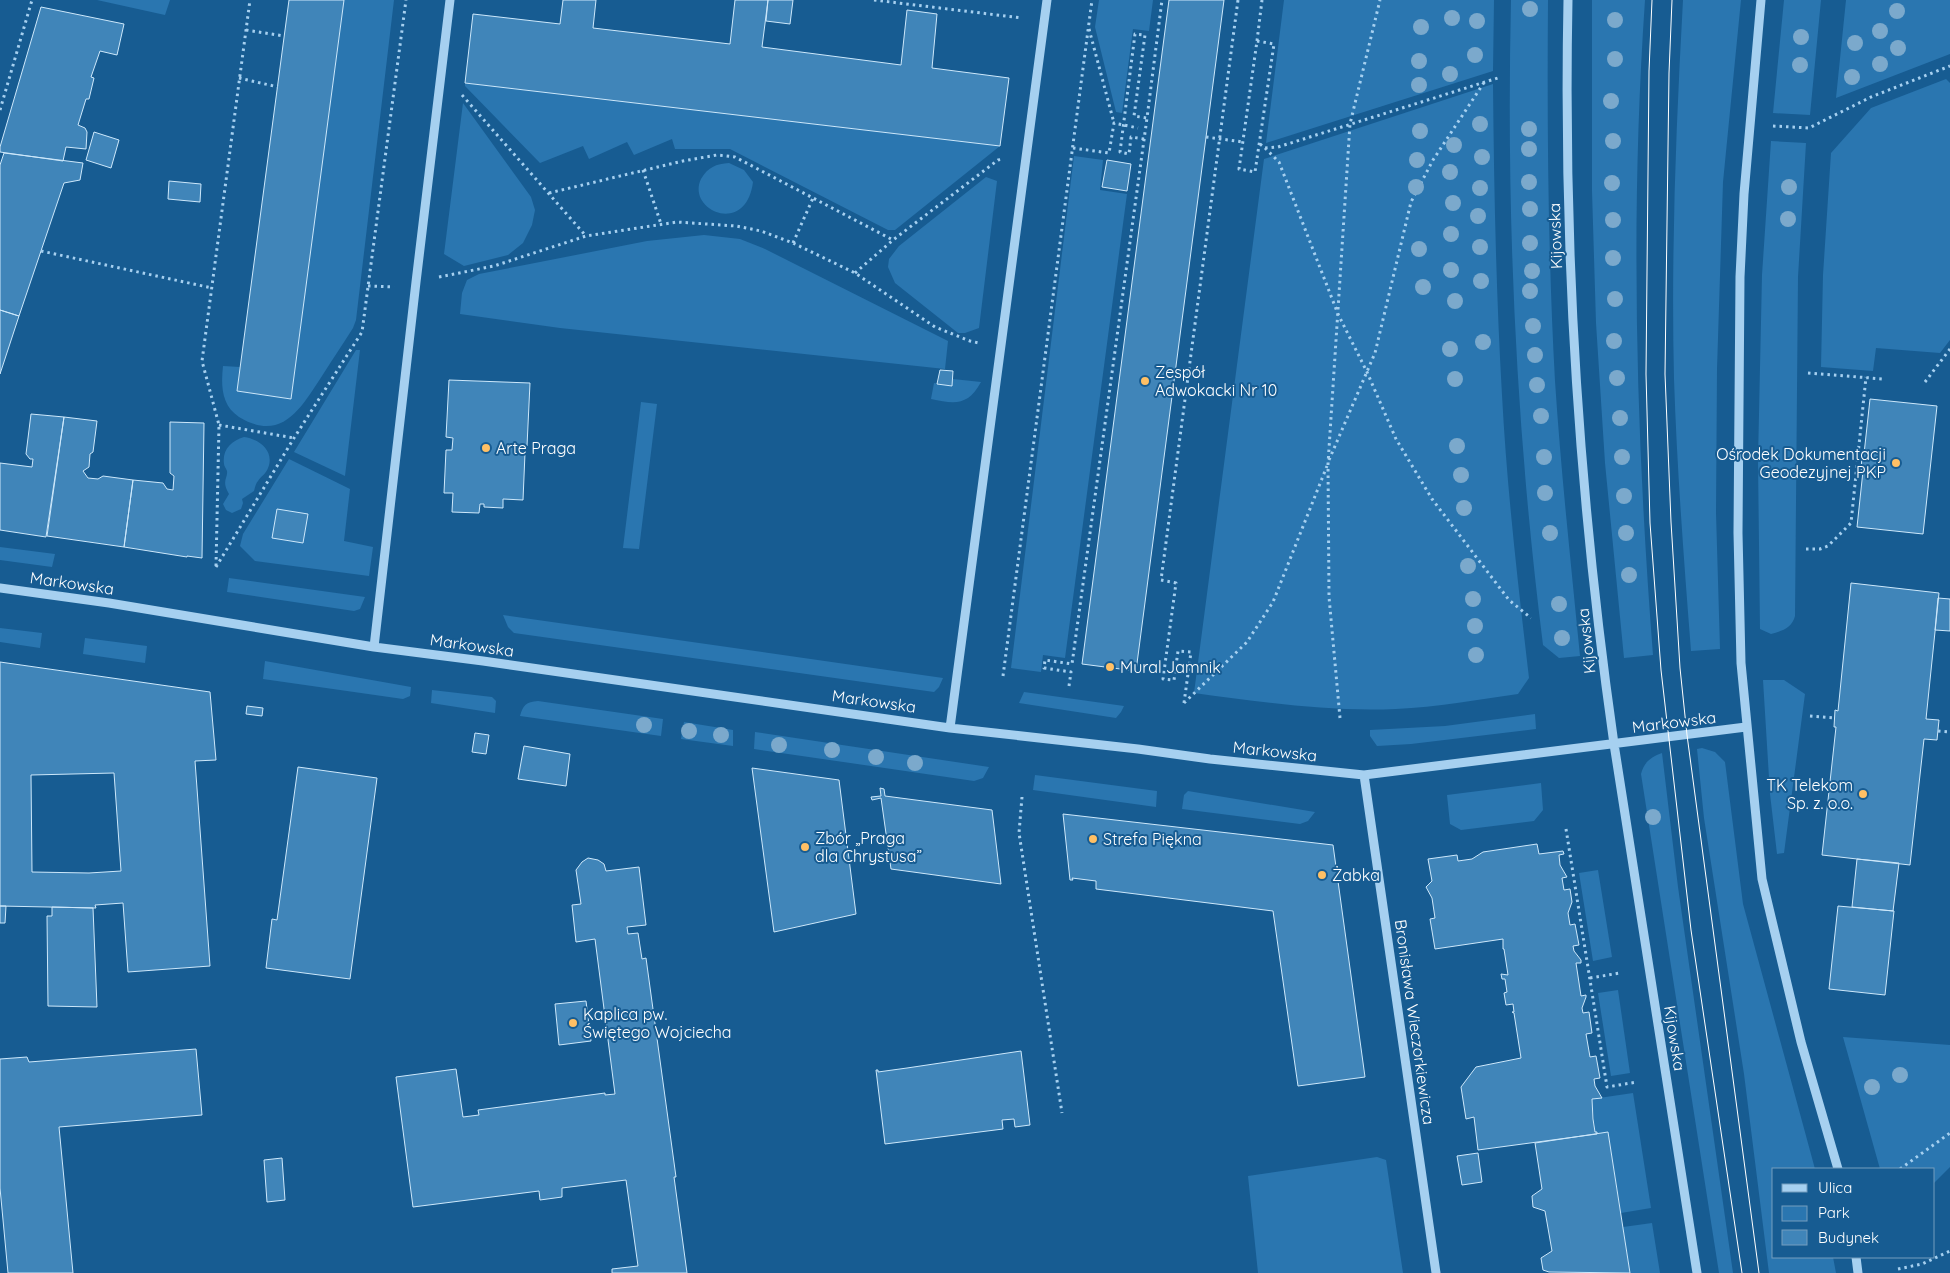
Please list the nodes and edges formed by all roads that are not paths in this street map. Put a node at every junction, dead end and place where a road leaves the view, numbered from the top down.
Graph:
1 (450, 0) edge
2 (1047, 0) edge
3 (1568, 0) edge
4 (1761, 0) edge
5 (0, 588) edge
6 (374, 647) junction
7 (950, 728) junction
8 (1746, 728) junction
9 (1614, 744) junction
10 (1364, 775) junction
11 (1838, 1168) edge
12 (1856, 1258) edge
13 (1436, 1273) edge
14 (1697, 1273) edge
15 (1858, 1273) edge

1 - 6 street
2 - 7 street
3 - 9 street, Kijowska
4 - 8 street
5 - 6 street, Markowska
6 - 7 street, Markowska
7 - 10 street, Markowska
8 - 9 street, Markowska
8 - 11 street
9 - 10 street, Markowska
9 - 14 street, Kijowska
10 - 13 street, Bronisława Wieczorkiewicza
12 - 15 street

